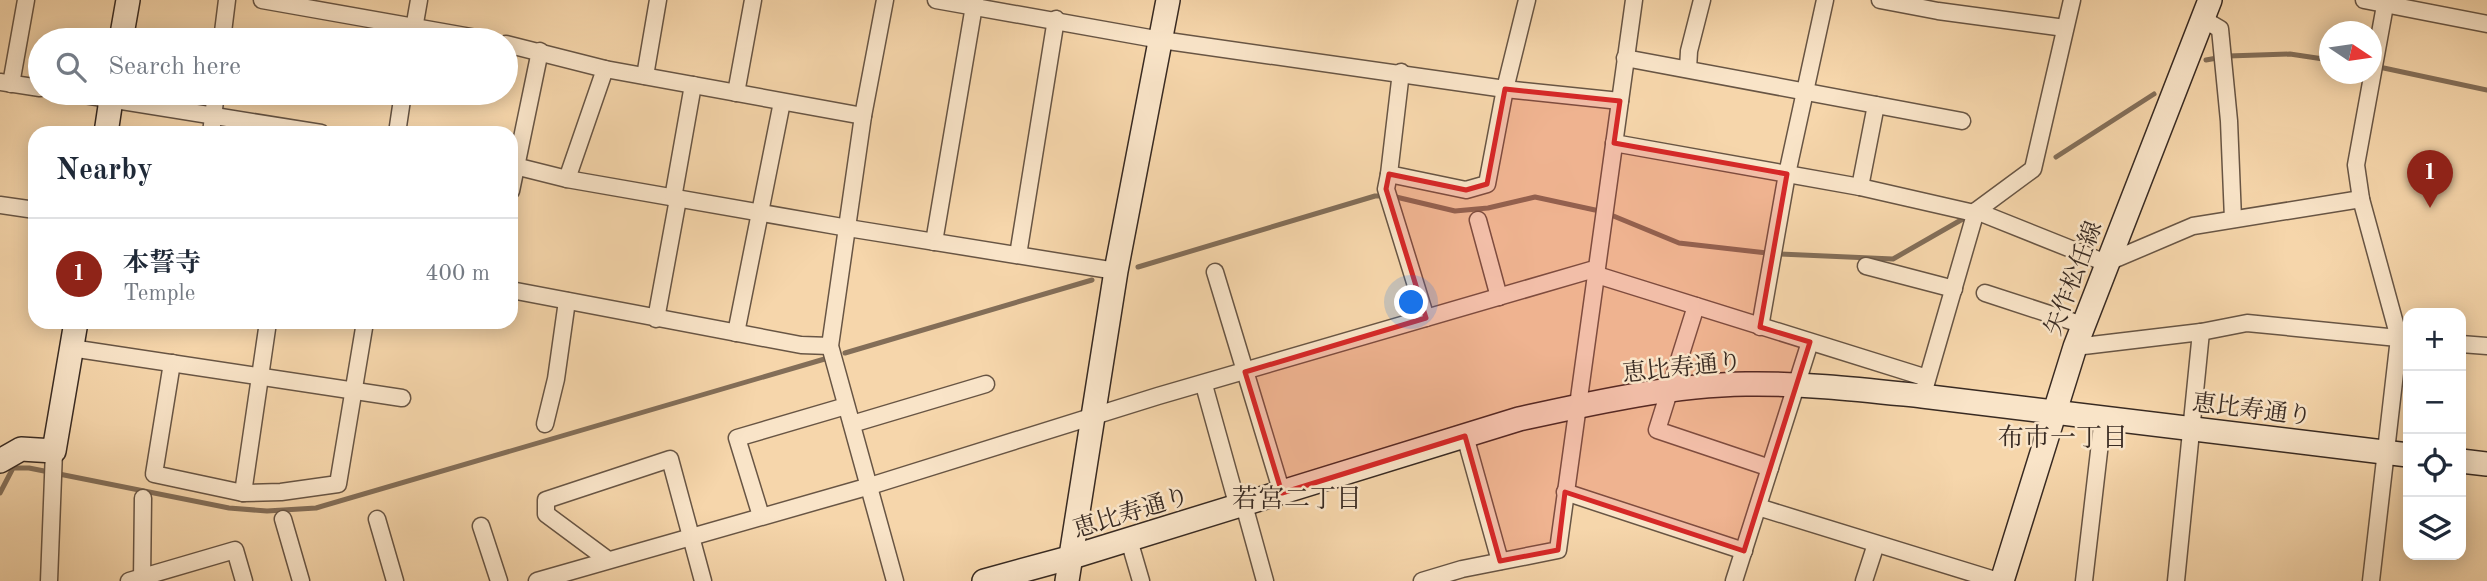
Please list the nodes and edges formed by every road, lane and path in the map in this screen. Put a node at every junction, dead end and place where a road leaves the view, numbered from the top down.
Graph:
1 (26, 0) edge
2 (128, 0) edge
3 (227, 0) edge
4 (262, 0) edge
5 (419, 0) edge
6 (658, 0) edge
7 (753, 0) edge
8 (885, 0) edge
9 (936, 0) edge
10 (1168, 0) edge
11 (1528, 0) edge
12 (1634, 0) edge
13 (1703, 0) edge
14 (1825, 0) edge
15 (1880, 0) edge
16 (2072, 0) edge
17 (2364, 0) edge
18 (974, 3) edge
19 (2385, 3) edge
20 (2206, 10) edge
21 (1056, 19) junction
22 (2487, 24) edge
23 (123, 28) edge
24 (224, 28) edge
25 (391, 28) edge
26 (415, 28) edge
27 (2065, 28) junction
28 (1161, 40) junction
29 (518, 46) edge
30 (540, 51) junction
31 (1625, 58) junction
32 (605, 69) junction
33 (1688, 69) junction
34 (1401, 72) junction
35 (645, 76) junction
36 (6, 83) edge
37 (693, 85) junction
38 (28, 86) edge
39 (1505, 89) junction
40 (1805, 91) junction
41 (736, 93) junction
42 (1620, 101) junction
43 (782, 102) junction
44 (111, 105) edge
45 (158, 105) edge
46 (215, 105) edge
47 (401, 105) edge
48 (1876, 105) junction
49 (214, 116) junction
50 (863, 116) junction
51 (1962, 121) dead end
52 (107, 126) edge
53 (212, 126) edge
54 (269, 126) edge
55 (398, 126) edge
56 (1614, 143) junction
57 (518, 151) edge
58 (518, 166) edge
59 (1389, 174) junction
60 (1787, 174) junction
61 (567, 179) junction
62 (1860, 187) junction
63 (676, 198) junction
64 (2361, 199) junction
65 (0, 205) edge
66 (28, 210) edge
67 (1976, 211) junction
68 (761, 213) junction
69 (2234, 219) junction
70 (1478, 220) dead end
71 (848, 228) junction
72 (934, 242) junction
73 (1018, 255) junction
74 (2106, 263) junction
75 (1866, 266) dead end
76 (1116, 271) junction
77 (1215, 272) dead end
78 (1597, 275) junction
79 (1954, 289) junction
80 (518, 291) edge
81 (1985, 293) dead end
82 (1499, 297) junction
83 (567, 301) junction
84 (1696, 306) junction
85 (1426, 318) junction
86 (656, 319) junction
87 (2083, 325) junction
88 (1760, 327) junction
89 (75, 329) edge
90 (267, 329) edge
91 (364, 329) edge
92 (2201, 332) junction
93 (736, 333) junction
94 (2403, 336) edge
95 (2403, 339) edge
96 (1810, 342) junction
97 (2466, 344) edge
98 (830, 346) junction
99 (2487, 346) edge
100 (2075, 347) junction
101 (71, 348) junction
102 (2403, 355) edge
103 (172, 363) junction
104 (1245, 372) junction
105 (259, 376) junction
106 (986, 384) dead end
107 (1204, 385) junction
108 (1796, 386) junction
109 (1925, 387) junction
110 (353, 392) junction
111 (1668, 392) junction
112 (402, 398) dead end
113 (846, 406) junction
114 (1578, 406) junction
115 (2055, 411) junction
116 (2104, 417) junction
117 (1092, 418) junction
118 (545, 424) dead end
119 (852, 424) junction
120 (2190, 428) junction
121 (1465, 436) junction
122 (2397, 453) edge
123 (0, 461) edge
124 (2466, 462) edge
125 (2487, 464) edge
126 (52, 465) junction
127 (1770, 468) junction
128 (870, 486) junction
129 (243, 492) junction
130 (1565, 492) junction
131 (1282, 494) junction
132 (142, 498) dead end
133 (1241, 506) junction
134 (1758, 507) junction
135 (761, 516) junction
136 (283, 519) dead end
137 (377, 519) dead end
138 (481, 526) dead end
139 (690, 535) junction
140 (1129, 540) junction
141 (1876, 544) junction
142 (1744, 551) junction
143 (1072, 557) junction
144 (608, 560) junction
145 (1500, 561) junction
146 (592, 573) edge
147 (138, 580) edge
148 (49, 581) edge
149 (244, 581) edge
150 (300, 581) edge
151 (395, 581) edge
152 (499, 581) edge
153 (537, 581) edge
154 (703, 581) edge
155 (895, 581) edge
156 (984, 581) edge
157 (1068, 581) edge
158 (1141, 581) edge
159 (1265, 581) edge
160 (1422, 581) edge
161 (1734, 581) edge
162 (1864, 581) edge
163 (2000, 581) edge
164 (2084, 581) edge
165 (2176, 581) edge
166 (2371, 581) edge

1 - 36 street
2 - 23 street
3 - 24 street
4 - 25 street
5 - 26 street
6 - 35 street
7 - 41 street
8 - 50 street
9 - 18 street
10 - 28 street
11 - 39 street
12 - 31 street
13 - 33 street
14 - 40 street
15 - 27 street
16 - 27 street
17 - 19 street
18 - 21 street
18 - 72 street
19 - 22 street
19 - 64 street
20 - 69 street
20 - 74 street, 矢作松任線
21 - 28 street
21 - 73 street
27 - 67 street
28 - 34 street
28 - 76 street
29 - 30 street
30 - 32 street
30 - 57 street
31 - 33 street
31 - 42 street
32 - 35 street
32 - 61 street
33 - 40 street
34 - 39 street
34 - 59 street
35 - 37 street
36 - 38 street
37 - 41 street
37 - 63 street
39 - 42 street
39 - 59 street
40 - 48 street
40 - 60 street
41 - 43 street
42 - 56 street
43 - 50 street
43 - 68 street
44 - 52 street
45 - 49 street
46 - 49 street
47 - 55 street
48 - 51 street
48 - 62 street
49 - 53 street
49 - 54 street
50 - 71 street
56 - 60 street
56 - 78 street
58 - 61 street
59 - 85 street
60 - 62 street
60 - 88 street
61 - 63 street
62 - 67 street
63 - 68 street
63 - 86 street
64 - 69 street
64 - 94 street
65 - 66 street
67 - 74 street
67 - 79 street
68 - 71 street
68 - 93 street
69 - 74 street
70 - 82 street
71 - 72 street
71 - 98 street
72 - 73 street
73 - 76 street
74 - 87 street, 矢作松任線
75 - 79 street
76 - 117 street
77 - 104 street
78 - 82 street
78 - 84 street
78 - 114 street
79 - 109 street
80 - 83 street
81 - 87 street
82 - 85 street
83 - 86 street
83 - 118 street
84 - 88 street
84 - 111 street
85 - 104 street
86 - 93 street
87 - 100 street, 矢作松任線
88 - 96 street
89 - 101 street
90 - 105 street
91 - 110 street
92 - 95 street
92 - 100 street
92 - 120 street
93 - 98 street
96 - 108 street
96 - 109 street
97 - 99 street
98 - 113 street
100 - 115 street, 矢作松任線
101 - 103 street
101 - 126 street
102 - 122 street
103 - 105 street
103 - 129 street
104 - 107 street
104 - 131 street
105 - 110 street
105 - 129 street
106 - 119 street
107 - 117 street
107 - 133 street
108 - 109 street, 恵比寿通り
108 - 111 street, 恵比寿通り
108 - 127 street
109 - 115 street, 恵比寿通り
110 - 112 street
110 - 129 street
111 - 114 street, 恵比寿通り
111 - 127 street
113 - 119 street
113 - 135 street
114 - 121 street, 恵比寿通り
114 - 130 street
115 - 116 street, 恵比寿通り
115 - 163 street, 矢作松任線
116 - 120 street, 恵比寿通り
116 - 164 street
117 - 128 street
117 - 143 street
119 - 128 street
120 - 122 street, 恵比寿通り
120 - 165 street
121 - 131 street, 恵比寿通り
121 - 145 street
122 - 166 street
123 - 126 street
124 - 125 street
126 - 148 street
127 - 134 street
128 - 135 street
128 - 155 street
130 - 142 street
130 - 145 street
131 - 133 street, 恵比寿通り
132 - 147 street
133 - 140 street, 恵比寿通り
133 - 159 street
134 - 141 street
134 - 142 street
135 - 139 street
136 - 150 street
137 - 151 street
138 - 152 street
139 - 144 street
139 - 144 street
139 - 154 street
140 - 143 street, 恵比寿通り
140 - 158 street
141 - 162 street
141 - 163 street
142 - 161 street
143 - 156 street, 恵比寿通り
143 - 157 street
144 - 146 street
145 - 160 street
146 - 153 street
147 - 149 street

